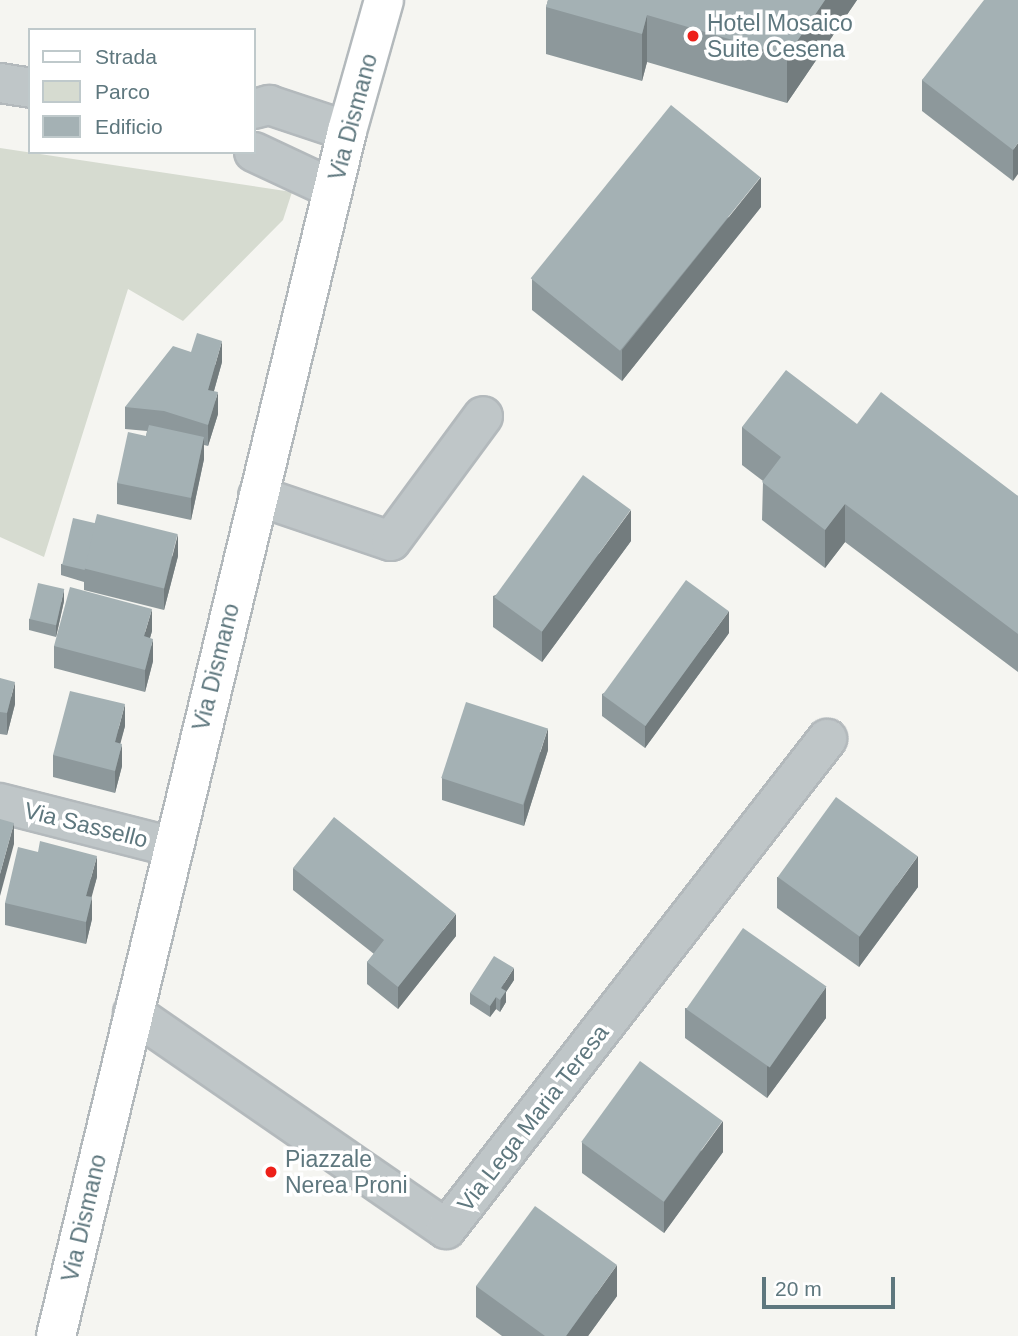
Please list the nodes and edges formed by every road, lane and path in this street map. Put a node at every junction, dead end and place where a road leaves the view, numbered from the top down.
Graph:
1 (384, 0) edge
2 (0, 83) edge
3 (28, 88) edge
4 (256, 108) edge
5 (347, 131) junction
6 (256, 153) edge
7 (333, 189) junction
8 (483, 416) dead end
9 (258, 496) junction
10 (827, 739) dead end
11 (0, 803) edge
12 (172, 847) junction
13 (133, 1013) junction
14 (56, 1336) edge

1 - 5 main road, Via Dismano
2 - 3 street
4 - 5 street
5 - 7 main road, Via Dismano
6 - 7 street
7 - 9 main road, Via Dismano
8 - 9 street
9 - 12 main road, Via Dismano
10 - 13 street, Via Lega Maria Teresa
11 - 12 street, Via Sassello
12 - 13 main road, Via Dismano
13 - 14 main road, Via Dismano

